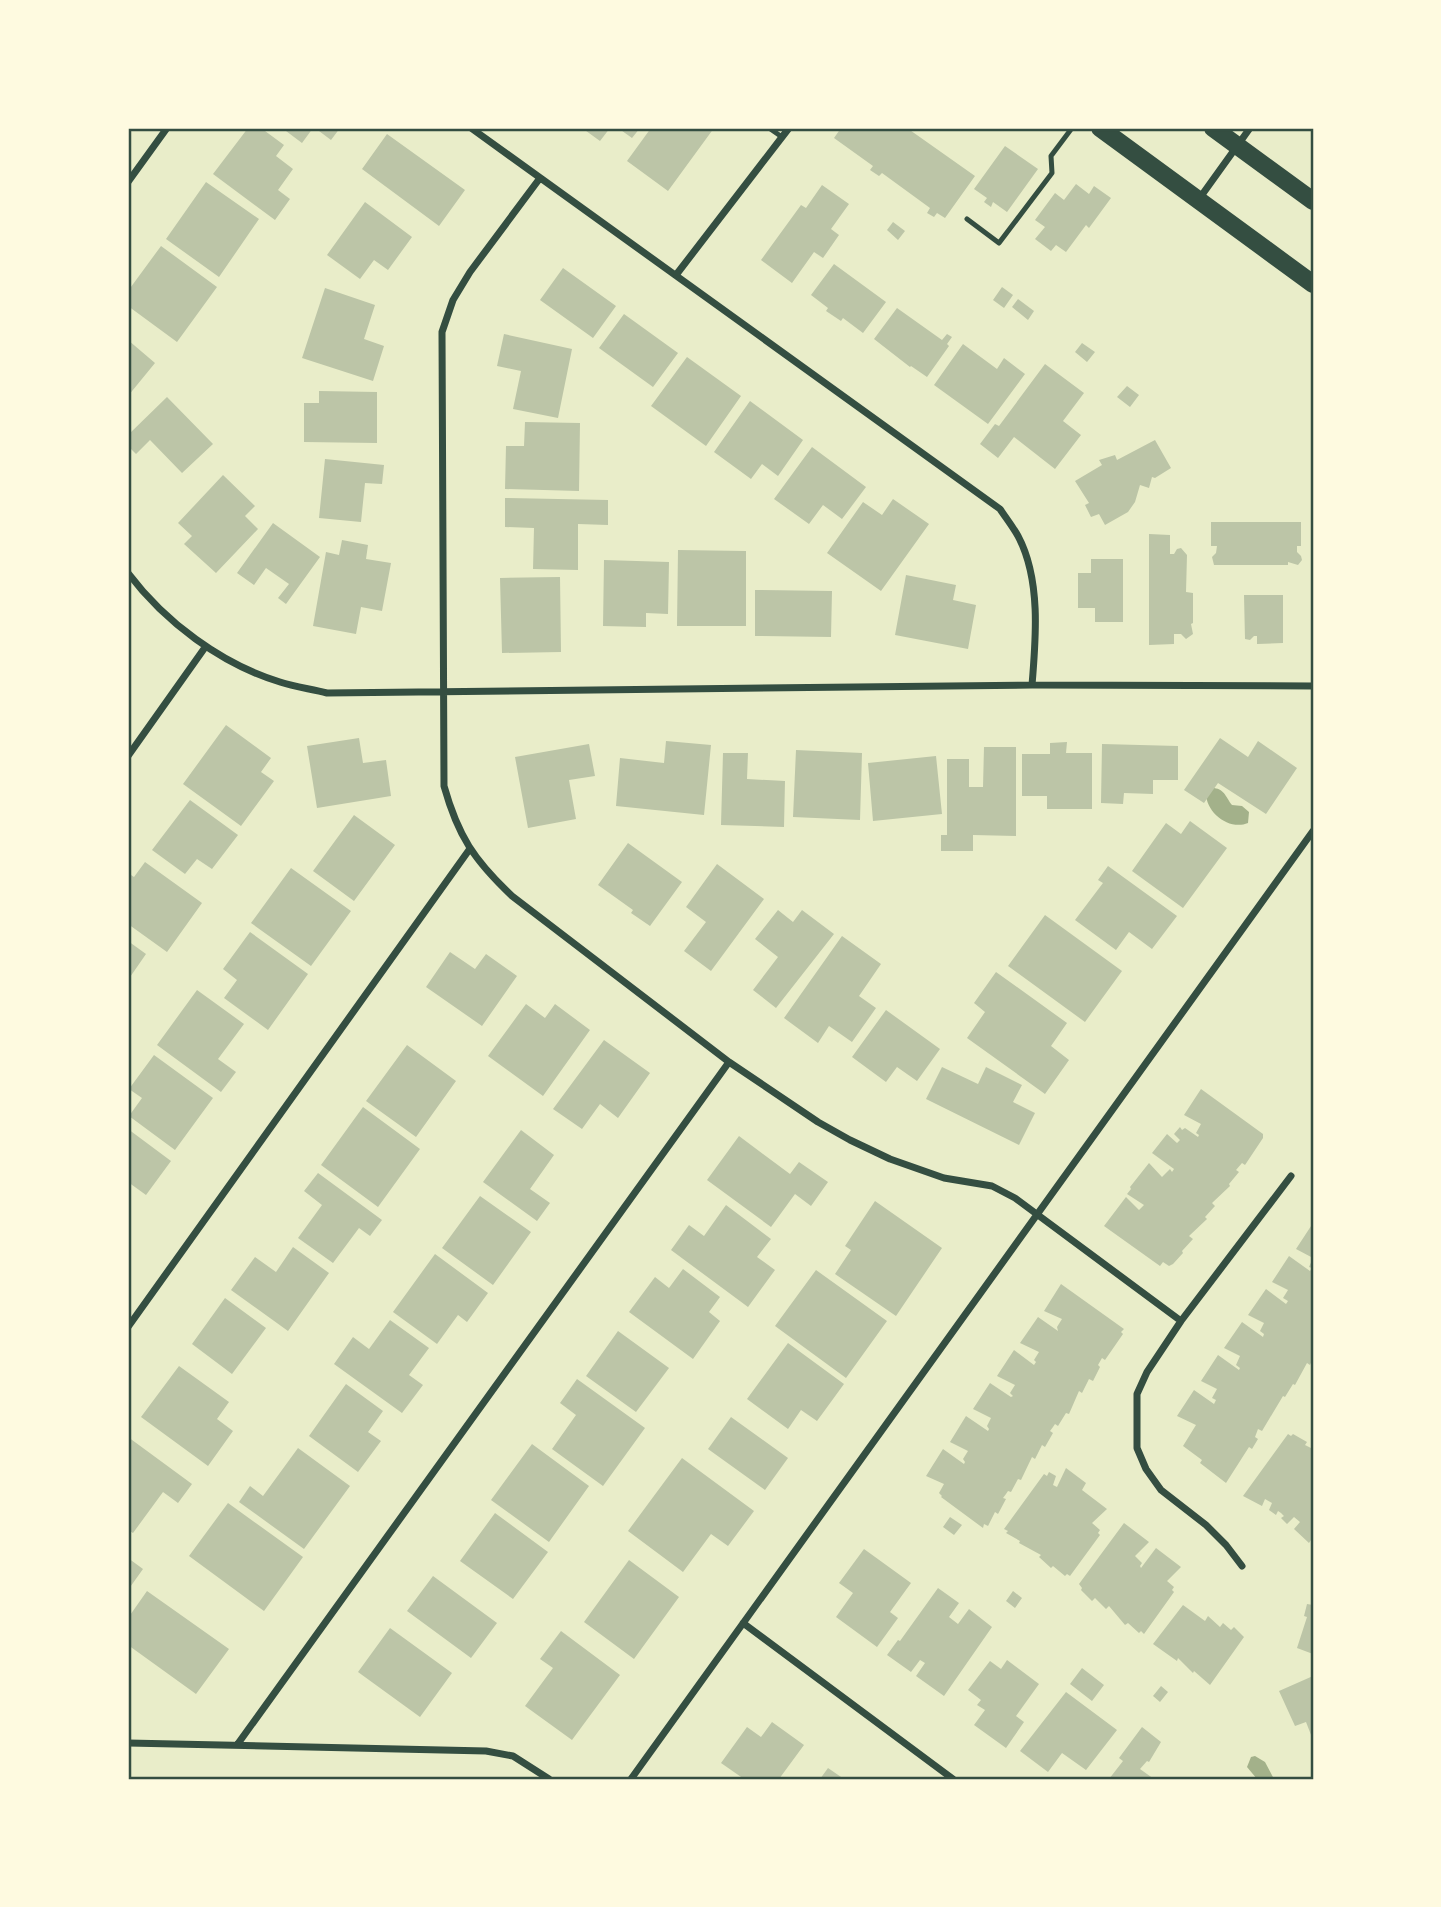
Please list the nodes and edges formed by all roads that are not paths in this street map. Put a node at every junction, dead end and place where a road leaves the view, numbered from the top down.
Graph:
1 (167, 128) edge
2 (471, 128) edge
3 (769, 128) edge
4 (789, 128) edge
5 (1072, 128) edge
6 (1100, 128) edge
7 (1213, 128) edge
8 (1250, 128) edge
9 (782, 137) junction
10 (1237, 145) junction
11 (540, 177) junction
12 (128, 182) edge
13 (1199, 200) junction
14 (1313, 201) edge
15 (967, 219) dead end
16 (677, 275) junction
17 (1313, 284) edge
18 (128, 573) edge
19 (206, 646) junction
20 (1032, 685) junction
21 (1313, 685) edge
22 (444, 692) junction
23 (128, 756) edge
24 (1313, 831) edge
25 (469, 850) junction
26 (729, 1062) junction
27 (1291, 1177) dead end
28 (1037, 1214) junction
29 (1181, 1321) junction
30 (128, 1327) edge
31 (1242, 1566) dead end
32 (743, 1623) junction
33 (128, 1743) edge
34 (237, 1745) junction
35 (549, 1779) edge
36 (631, 1779) edge
37 (953, 1779) edge

1 - 12 street
2 - 11 street
3 - 9 lane
4 - 9 street
5 - 15 lane
6 - 13 main road
7 - 10 main road
8 - 10 street
9 - 16 street
10 - 13 street
10 - 14 main road
11 - 16 street
11 - 22 street
13 - 17 main road
16 - 20 street
18 - 19 street
19 - 22 street
19 - 23 street
20 - 21 street
20 - 22 street
22 - 25 street
24 - 28 street
25 - 26 street
25 - 30 street
26 - 28 street
26 - 34 street
27 - 29 street
28 - 29 street
28 - 32 street
29 - 31 street
32 - 36 street
32 - 37 street
33 - 34 street
34 - 35 street

